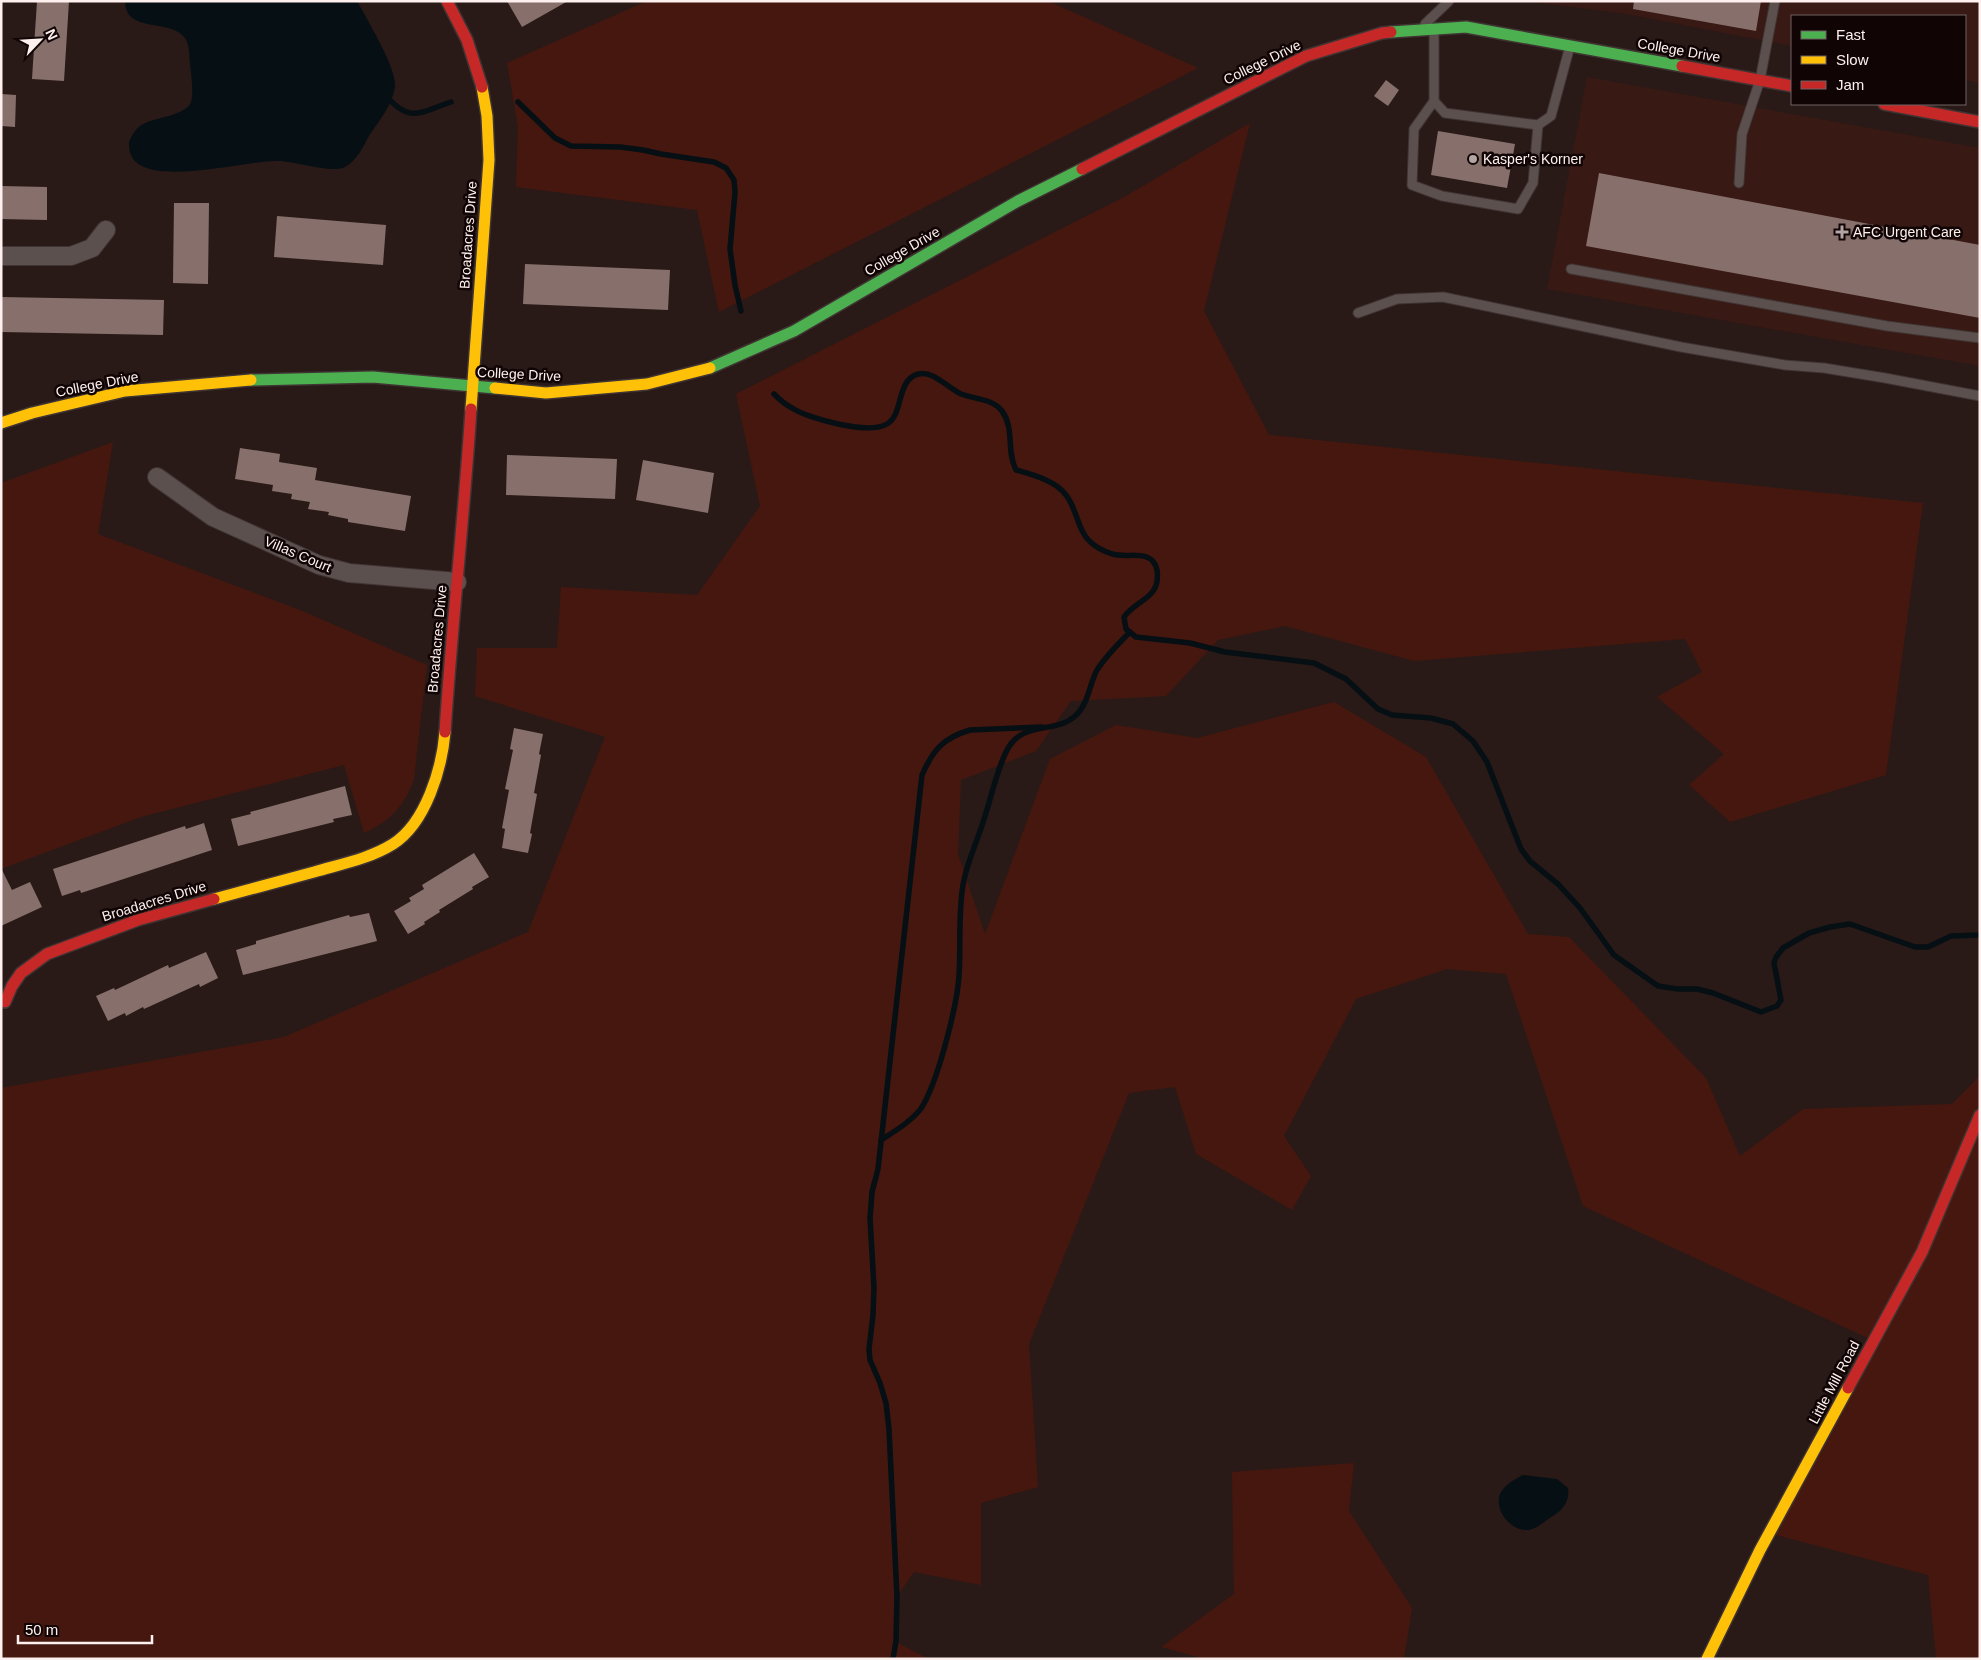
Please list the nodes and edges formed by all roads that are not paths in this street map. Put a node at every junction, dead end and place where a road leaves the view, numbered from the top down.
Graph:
1 (447, 1) edge
2 (1449, 1) edge
3 (1775, 1) edge
4 (1434, 30) junction
5 (1417, 31) junction
6 (1570, 46) junction
7 (1760, 80) junction
8 (1791, 86) edge
9 (1434, 101) junction
10 (1889, 105) edge
11 (1980, 122) edge
12 (1538, 125) junction
13 (1739, 183) dead end
14 (106, 230) dead end
15 (1, 256) edge
16 (1571, 269) dead end
17 (1358, 313) dead end
18 (1980, 338) edge
19 (472, 386) junction
20 (1980, 396) edge
21 (1, 423) edge
22 (157, 476) dead end
23 (456, 582) junction
24 (5, 1002) dead end
25 (1980, 1115) edge
26 (1706, 1659) edge

1 - 19 main road, Broadacres Drive
2 - 5 lane
3 - 7 lane
4 - 5 main road, College Drive
4 - 6 main road, College Drive
4 - 9 lane
5 - 19 main road, College Drive
6 - 7 main road, College Drive
6 - 12 lane
7 - 8 main road, College Drive
7 - 13 lane
9 - 12 lane
9 - 12 lane
10 - 11 main road
14 - 15 street
16 - 18 lane
17 - 20 lane
19 - 21 main road, College Drive
19 - 23 main road, Broadacres Drive
22 - 23 street, Villas Court
23 - 24 main road, Broadacres Drive
25 - 26 main road, Little Mill Road

